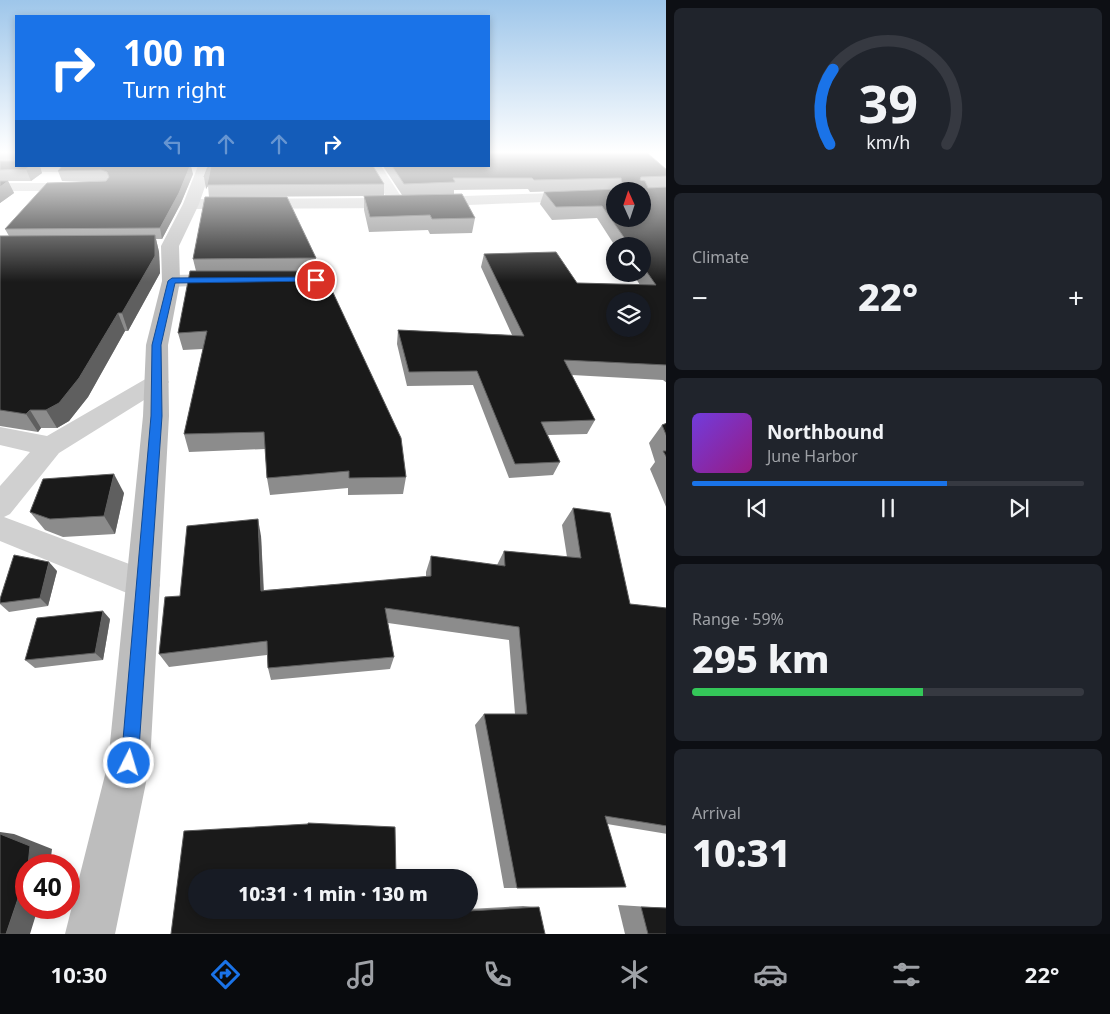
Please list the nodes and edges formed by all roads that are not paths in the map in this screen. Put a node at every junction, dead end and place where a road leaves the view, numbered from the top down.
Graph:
1 (187, 195) edge
2 (323, 195) edge
3 (393, 195) edge
4 (606, 195) edge
5 (398, 203) junction
6 (239, 280) edge
7 (172, 281) junction
8 (157, 382) junction
9 (0, 436) edge
10 (50, 446) junction
11 (0, 506) edge
12 (0, 528) edge
13 (144, 585) junction
14 (90, 934) edge

1 - 7 street
2 - 5 street
3 - 5 street
4 - 5 street
6 - 7 street
7 - 8 street
8 - 10 street
8 - 13 street
9 - 10 street
10 - 11 street
12 - 13 street
13 - 14 street

